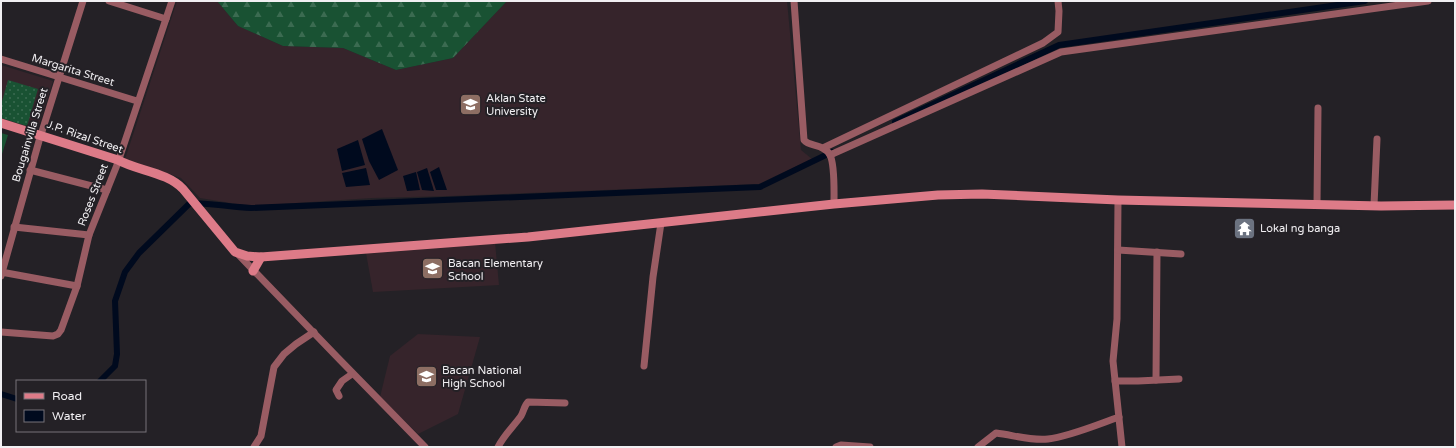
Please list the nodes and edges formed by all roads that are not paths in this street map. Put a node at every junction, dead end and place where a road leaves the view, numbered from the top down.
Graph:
1 (83, 1) edge
2 (109, 1) edge
3 (172, 1) edge
4 (794, 1) edge
5 (1058, 1) edge
6 (1428, 1) edge
7 (166, 19) junction
8 (1, 59) edge
9 (59, 76) junction
10 (137, 101) junction
11 (1318, 108) dead end
12 (1, 123) edge
13 (1, 129) edge
14 (39, 138) junction
15 (1377, 139) dead end
16 (828, 152) junction
17 (118, 162) junction
18 (30, 170) junction
19 (107, 190) junction
20 (1118, 200) junction
21 (834, 204) junction
22 (1317, 204) junction
23 (1455, 204) edge
24 (1374, 206) junction
25 (661, 223) junction
26 (14, 227) junction
27 (89, 235) junction
28 (1118, 250) junction
29 (235, 252) junction
30 (1157, 252) junction
31 (1181, 254) dead end
32 (261, 257) junction
33 (253, 271) junction
34 (1, 274) edge
35 (76, 286) junction
36 (1, 332) edge
37 (314, 332) junction
38 (644, 366) dead end
39 (352, 374) junction
40 (1179, 379) dead end
41 (1156, 380) junction
42 (1115, 381) junction
43 (339, 396) dead end
44 (566, 403) dead end
45 (1119, 417) junction
46 (254, 447) edge
47 (425, 447) edge
48 (498, 447) edge
49 (836, 447) edge
50 (870, 447) edge
51 (978, 447) edge
52 (1122, 447) edge

1 - 9 street, Bougainvilla Street
2 - 7 street
3 - 7 street, Roses Street
4 - 16 street
5 - 16 street
6 - 16 street
7 - 10 street, Roses Street
8 - 9 street, Margarita Street
9 - 10 street, Margarita Street
9 - 14 street, Bougainvilla Street
10 - 17 street, Roses Street
11 - 22 street
12 - 14 main road, J.P. Rizal Street
13 - 14 main road, J.P. Rizal Street
14 - 17 main road, J.P. Rizal Street
14 - 18 street, Bougainvilla Street
15 - 24 street
16 - 21 street
17 - 19 street, Roses Street
17 - 29 main road, J.P. Rizal Street
18 - 19 street
18 - 26 street, Bougainvilla Street
19 - 27 street, Roses Street
20 - 21 main road
20 - 22 main road
20 - 28 street
21 - 25 main road
22 - 24 main road
23 - 24 main road
25 - 32 main road
25 - 38 street
26 - 27 street
26 - 34 street, Bougainvilla Street
27 - 35 street, Roses Street
28 - 30 street
28 - 42 street
29 - 32 main road
29 - 33 street
30 - 31 street
30 - 41 street
32 - 33 main road
33 - 37 street
34 - 35 street
35 - 36 street, Roses Street
37 - 39 street
37 - 46 street
39 - 43 street
39 - 47 street
40 - 41 street
41 - 42 street
42 - 45 street
44 - 48 street
45 - 51 street
45 - 52 street
49 - 50 street

